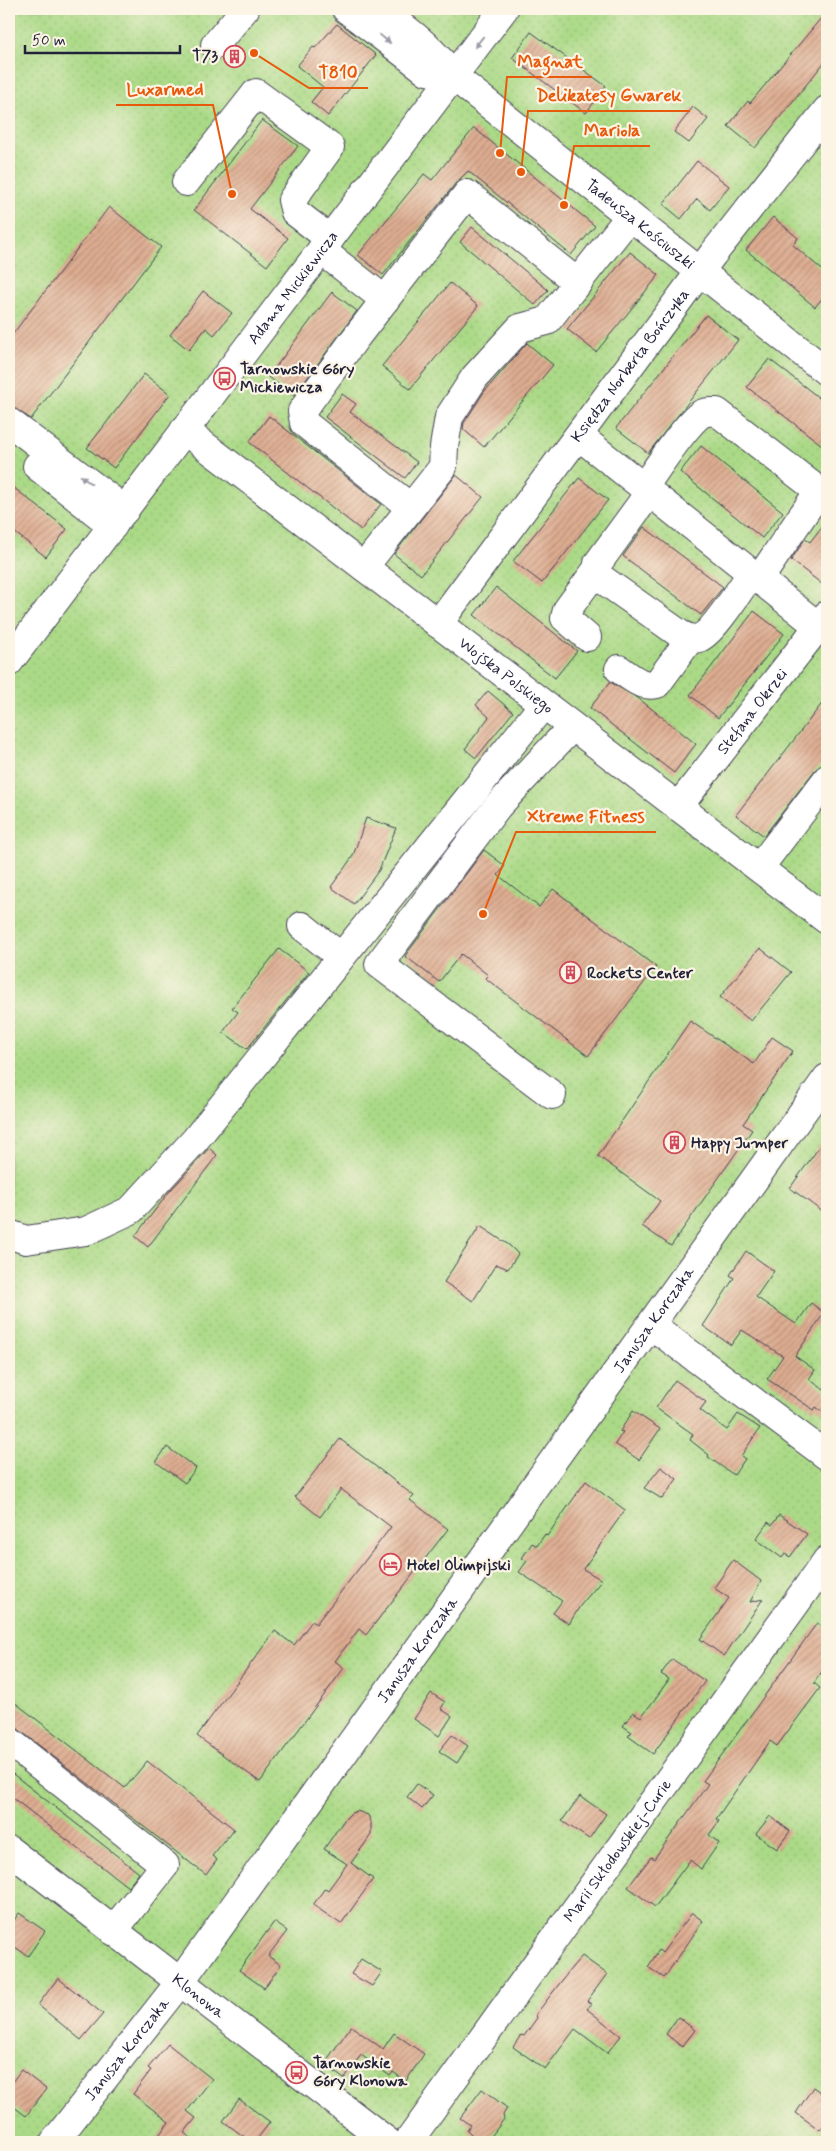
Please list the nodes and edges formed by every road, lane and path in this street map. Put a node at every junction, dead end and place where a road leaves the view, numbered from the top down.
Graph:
1 (245, 9) edge
2 (346, 9) edge
3 (380, 9) edge
4 (504, 9) edge
5 (215, 45) dead end
6 (453, 76) junction
7 (827, 110) edge
8 (186, 182) dead end
9 (630, 216) junction
10 (325, 244) junction
11 (701, 272) junction
12 (578, 282) junction
13 (385, 300) junction
14 (827, 372) edge
15 (9, 422) edge
16 (184, 430) junction
17 (579, 436) junction
18 (9, 444) edge
19 (646, 490) junction
20 (410, 507) junction
21 (119, 518) junction
22 (364, 567) junction
23 (596, 569) junction
24 (754, 578) junction
25 (823, 621) edge
26 (438, 624) junction
27 (587, 637) dead end
28 (690, 639) junction
29 (9, 662) edge
30 (619, 669) dead end
31 (543, 705) junction
32 (572, 727) junction
33 (827, 778) edge
34 (678, 807) junction
35 (758, 868) junction
36 (827, 920) edge
37 (302, 926) dead end
38 (341, 957) junction
39 (827, 1078) edge
40 (552, 1095) dead end
41 (9, 1234) edge
42 (651, 1325) junction
43 (827, 1456) edge
44 (827, 1560) edge
45 (9, 1741) edge
46 (9, 1850) edge
47 (113, 1932) junction
48 (180, 1982) junction
49 (54, 2142) edge
50 (388, 2142) edge
51 (408, 2142) edge

1 - 5 street
2 -> 6 street, Tadeusza Kościuszki
3 - 6 street, Tadeusza Kościuszki
4 -> 6 street, Adama Mickiewicza
6 - 9 street, Tadeusza Kościuszki
6 - 10 street, Adama Mickiewicza
7 - 11 street, Księdza Norberta Bończyka
8 - 10 street
9 - 11 street, Tadeusza Kościuszki
9 - 12 street
10 - 13 street
10 - 16 street, Adama Mickiewicza
11 - 14 street, Tadeusza Kościuszki
11 - 17 street, Księdza Norberta Bończyka
12 - 13 street
12 - 20 street
13 - 20 street
21 -> 15 street
16 - 21 street, Adama Mickiewicza
16 - 22 street, Wojska Polskiego
17 - 19 street
17 - 26 street, Księdza Norberta Bończyka
18 - 21 street
19 - 23 street
19 - 24 street
19 - 24 street
20 - 22 street
21 - 29 street, Adama Mickiewicza
22 - 26 street, Wojska Polskiego
23 - 27 street
23 - 28 street
24 - 25 street
24 - 28 street
25 - 34 street, Stefana Okrzei
26 - 31 street, Wojska Polskiego
28 - 30 street
31 - 32 street, Wojska Polskiego
31 - 38 street
32 - 34 street, Wojska Polskiego
32 - 40 street
33 - 35 street
34 - 35 street, Wojska Polskiego
35 - 36 street, Wojska Polskiego
37 - 38 street
38 - 41 street
39 - 42 street, Janusza Korczaka
42 - 43 street
42 - 48 street, Janusza Korczaka
44 - 51 street, Marii Skłodowskiej-Curie
45 - 47 street
46 - 47 street, Klonowa
47 - 48 street, Klonowa
48 - 49 street, Janusza Korczaka
48 - 50 street, Klonowa

